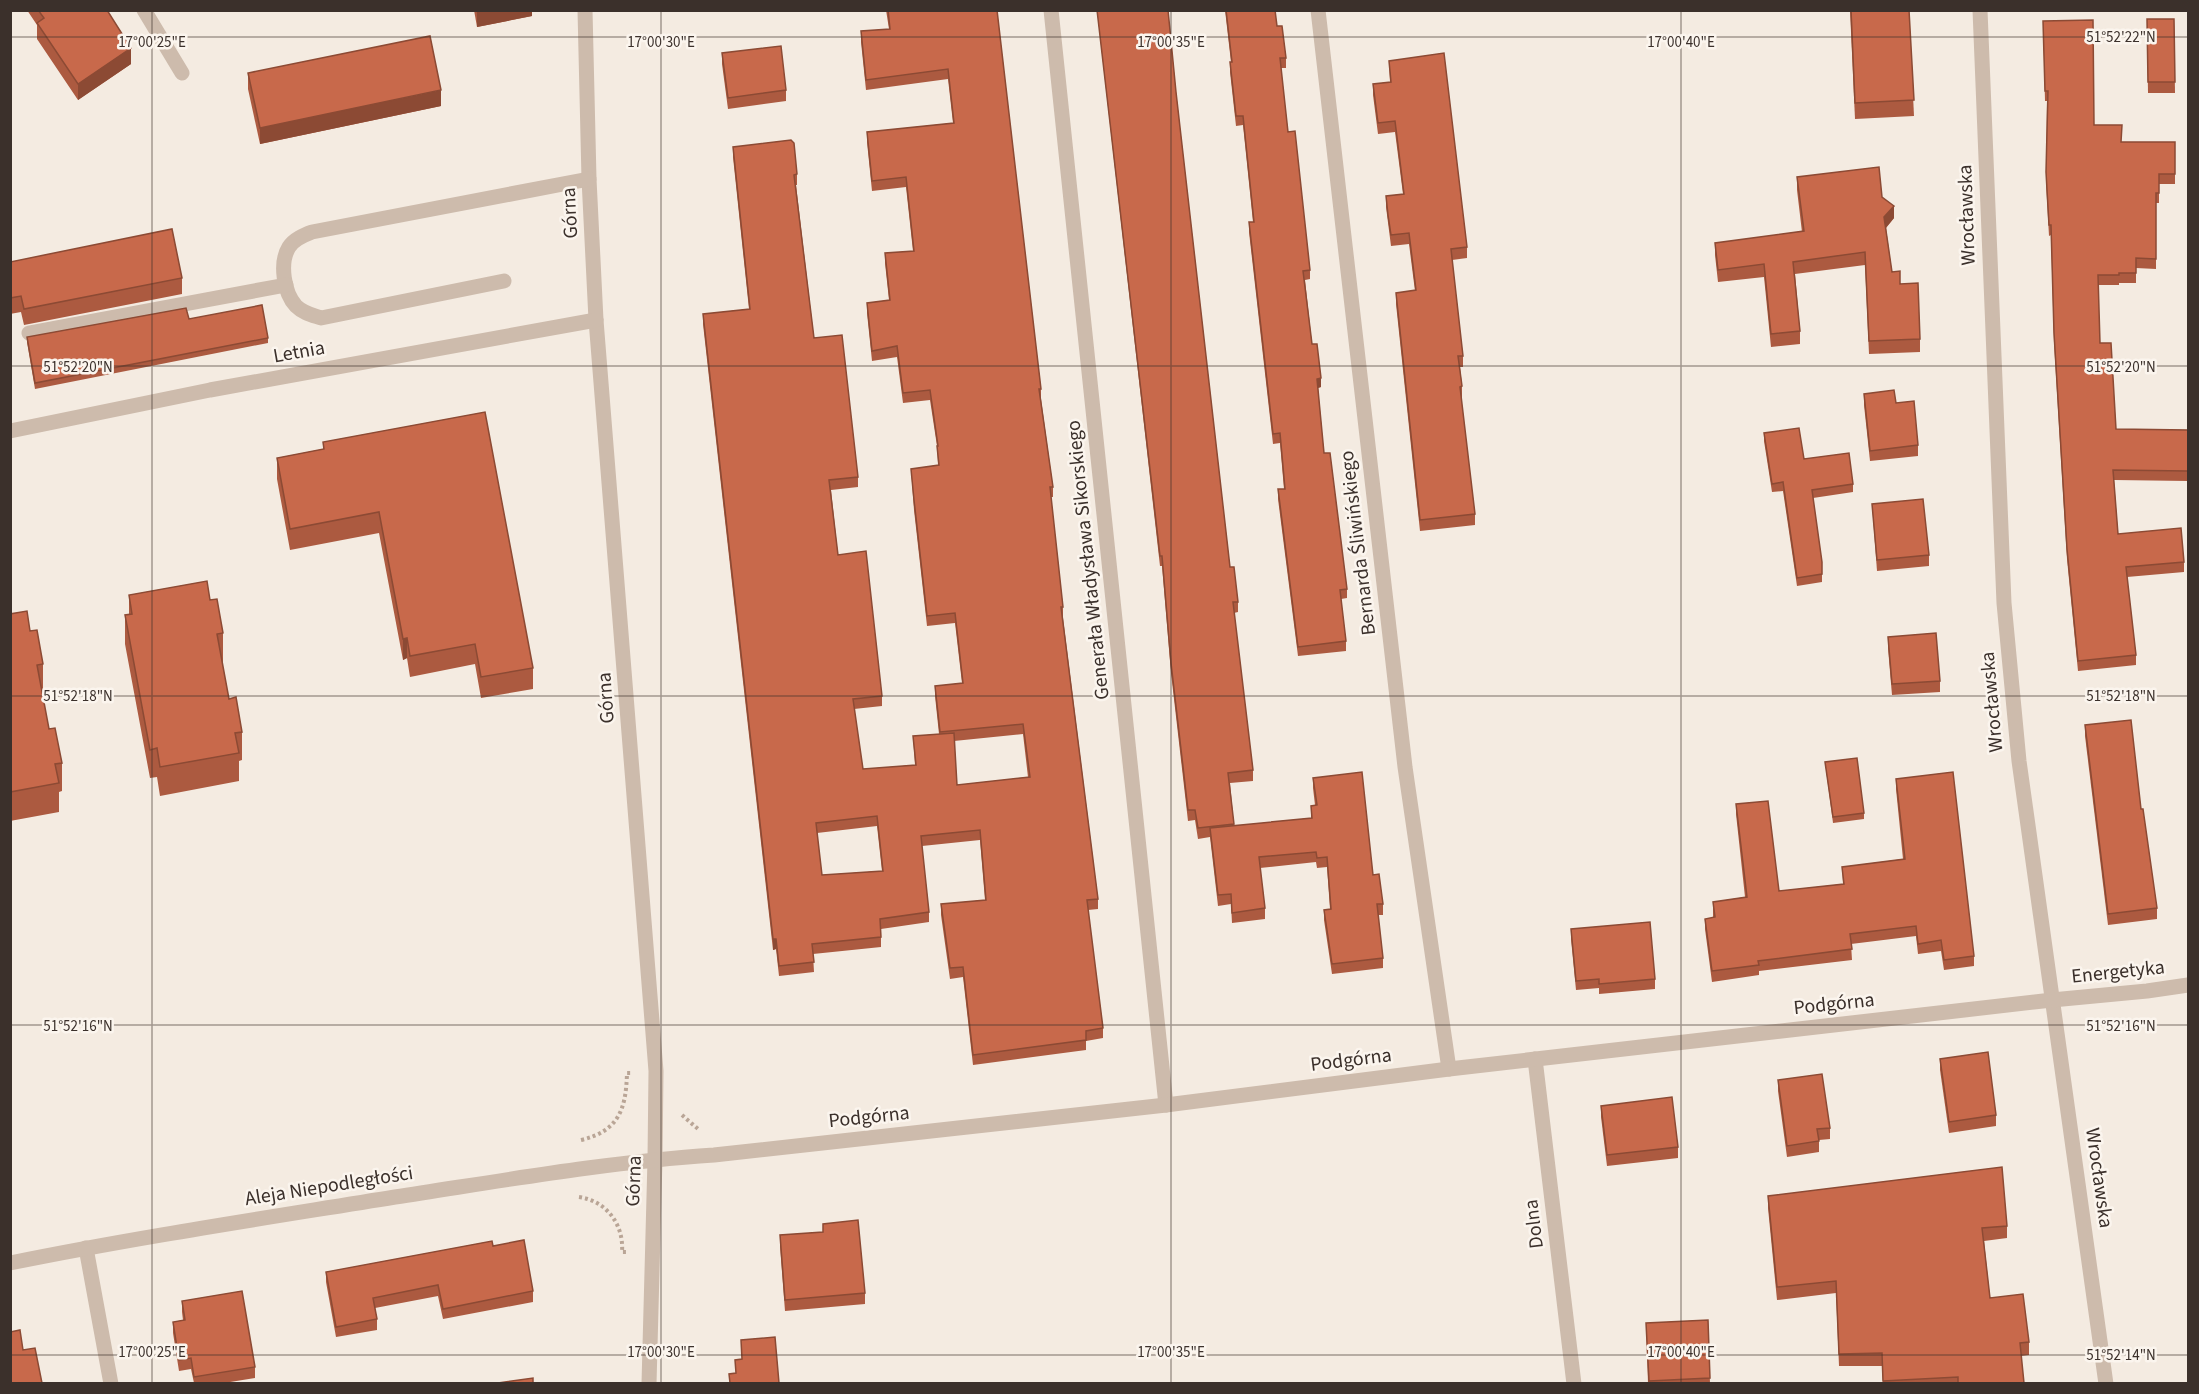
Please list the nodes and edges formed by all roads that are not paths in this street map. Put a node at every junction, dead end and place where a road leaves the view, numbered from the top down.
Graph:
1 (144, 10) edge
2 (585, 10) edge
3 (1051, 10) edge
4 (1318, 10) edge
5 (1980, 10) edge
6 (182, 73) dead end
7 (589, 179) junction
8 (504, 281) dead end
9 (286, 285) junction
10 (596, 320) junction
11 (29, 333) edge
12 (10, 431) edge
13 (2188, 985) edge
14 (2052, 1000) junction
15 (1535, 1059) junction
16 (1449, 1069) junction
17 (1166, 1105) junction
18 (656, 1159) junction
19 (86, 1248) junction
20 (10, 1263) edge
21 (111, 1383) edge
22 (649, 1383) edge
23 (1574, 1383) edge
24 (2106, 1383) edge

1 - 6 street
2 - 7 street, Górna
3 - 17 street, Generała Władysława Sikorskiego
4 - 16 street, Bernarda Śliwińskiego
5 - 14 street, Wrocławska
7 - 9 street
7 - 10 street, Górna
8 - 9 street
9 - 11 street
10 - 12 street, Letnia
10 - 18 street, Górna
13 - 14 street, Energetyka
14 - 15 street, Podgórna
14 - 24 street, Wrocławska
15 - 16 street, Podgórna
15 - 23 street, Dolna
16 - 17 street, Podgórna
17 - 18 street, Podgórna
18 - 19 street, Aleja Niepodległości
18 - 22 street, Górna
19 - 20 street, Aleja Niepodległości
19 - 21 street

